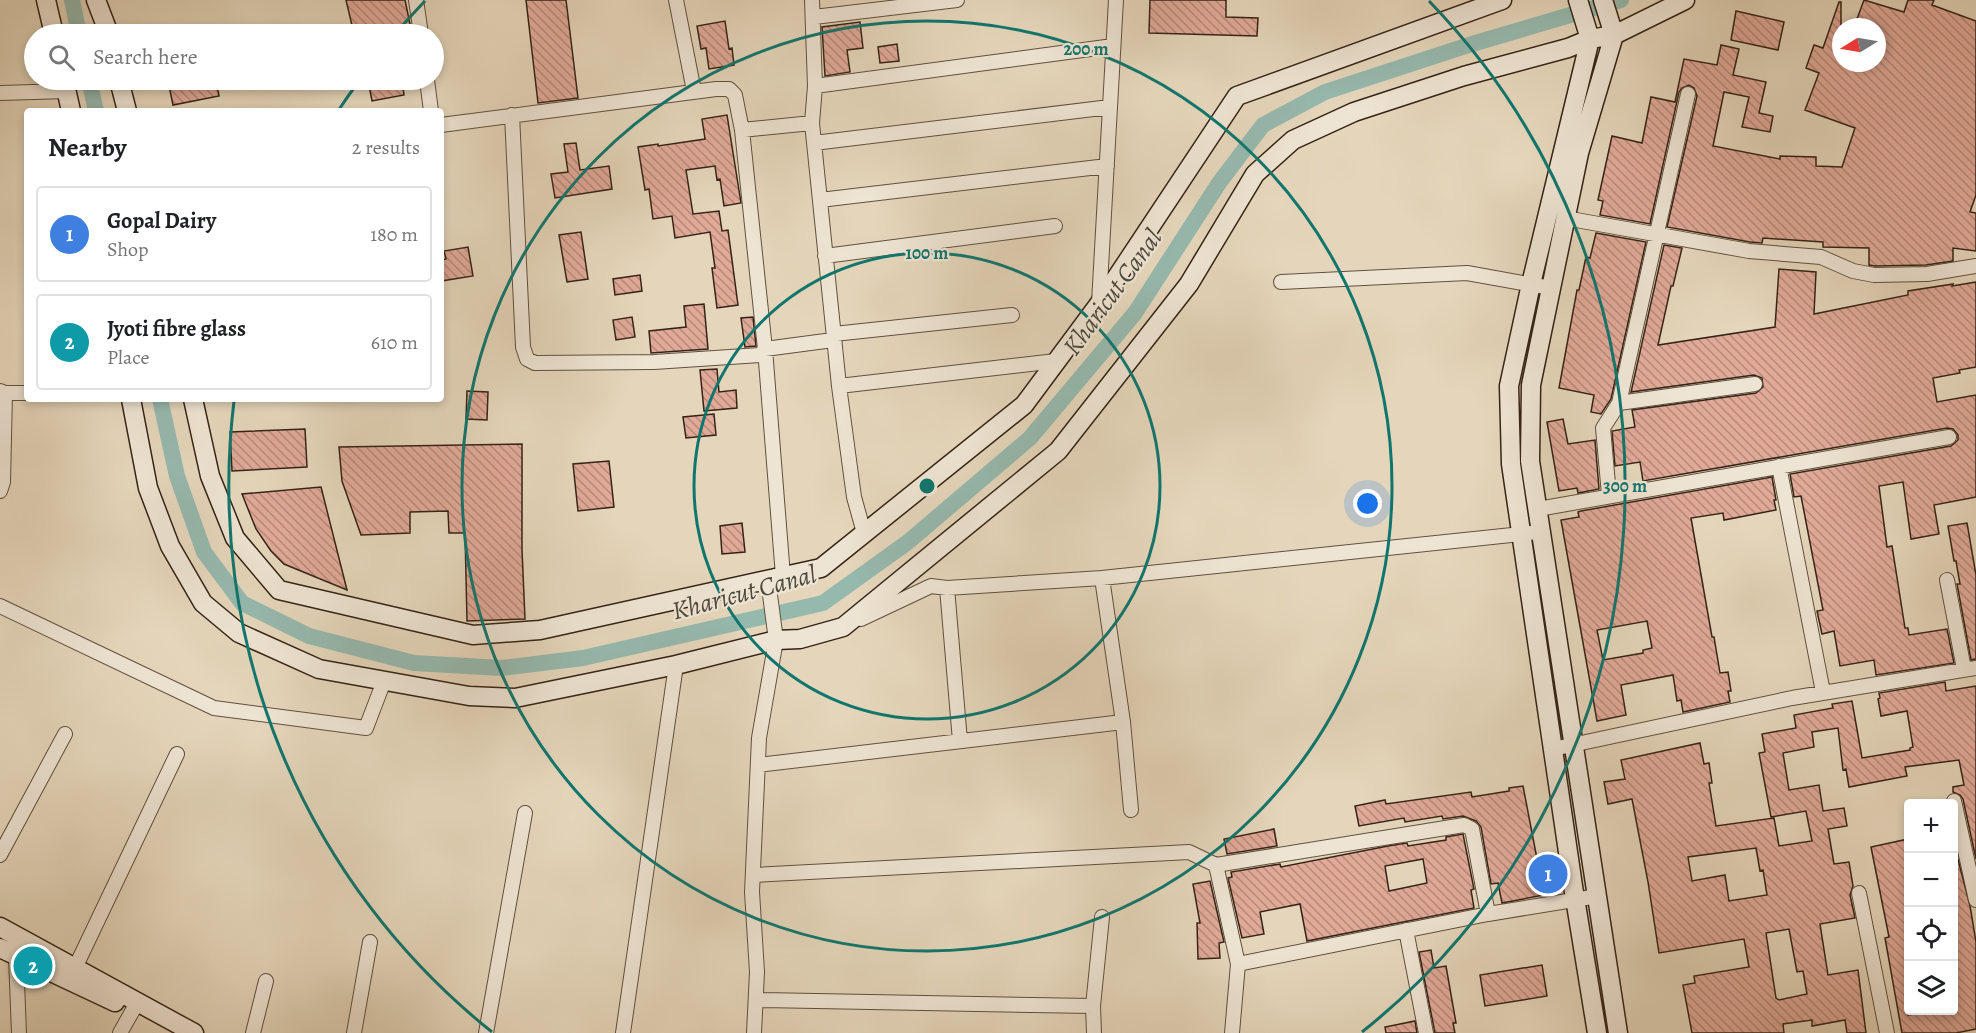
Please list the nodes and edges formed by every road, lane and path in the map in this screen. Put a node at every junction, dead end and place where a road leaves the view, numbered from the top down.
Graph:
1 (46, 0) edge
2 (96, 0) edge
3 (416, 0) edge
4 (676, 0) edge
5 (812, 0) edge
6 (957, 0) edge
7 (1116, 0) edge
8 (1502, 0) edge
9 (1578, 0) edge
10 (1603, 0) edge
11 (1685, 0) edge
12 (814, 17) junction
13 (52, 24) edge
14 (105, 24) edge
15 (420, 24) edge
16 (1612, 29) junction
17 (1589, 36) junction
18 (1113, 46) junction
19 (815, 86) junction
20 (24, 90) edge
21 (66, 90) edge
22 (122, 90) edge
23 (428, 90) edge
24 (694, 91) junction
25 (0, 93) edge
26 (1688, 94) dead end
27 (1110, 107) junction
28 (70, 108) edge
29 (126, 108) edge
30 (431, 108) edge
31 (512, 115) junction
32 (812, 123) junction
33 (444, 125) edge
34 (742, 130) junction
35 (814, 143) junction
36 (1107, 166) junction
37 (820, 200) junction
38 (1565, 218) junction
39 (1055, 226) dead end
40 (1658, 236) junction
41 (825, 256) junction
42 (1976, 266) edge
43 (1281, 282) dead end
44 (1531, 284) junction
45 (1551, 288) junction
46 (1099, 304) junction
47 (1012, 315) dead end
48 (833, 337) junction
49 (765, 348) junction
50 (1056, 361) junction
51 (1755, 384) dead end
52 (839, 386) junction
53 (3, 392) edge
54 (24, 393) edge
55 (132, 402) edge
56 (194, 402) edge
57 (1619, 403) junction
58 (1949, 437) dead end
59 (1779, 466) junction
60 (0, 491) edge
61 (1609, 495) junction
62 (1538, 509) junction
63 (1541, 531) junction
64 (864, 533) junction
65 (1521, 534) junction
66 (1102, 578) junction
67 (773, 580) junction
68 (1947, 580) dead end
69 (947, 588) junction
70 (0, 606) edge
71 (843, 627) junction
72 (776, 638) junction
73 (676, 665) junction
74 (1970, 669) edge
75 (384, 681) junction
76 (1823, 692) junction
77 (1123, 722) junction
78 (65, 734) dead end
79 (960, 741) junction
80 (1574, 745) junction
81 (1553, 749) junction
82 (177, 754) dead end
83 (758, 765) junction
84 (1131, 810) dead end
85 (525, 813) dead end
86 (1958, 819) edge
87 (0, 855) edge
88 (1216, 865) junction
89 (753, 875) junction
90 (1859, 893) dead end
91 (1598, 897) junction
92 (1976, 900) edge
93 (1576, 901) junction
94 (1488, 914) junction
95 (1102, 918) dead end
96 (0, 927) edge
97 (1406, 930) junction
98 (370, 942) dead end
99 (0, 948) edge
100 (16, 957) junction
101 (1238, 964) junction
102 (75, 968) junction
103 (266, 981) dead end
104 (756, 1000) junction
105 (1093, 1006) junction
106 (133, 1010) junction
107 (19, 1033) edge
108 (120, 1033) edge
109 (172, 1033) edge
110 (194, 1033) edge
111 (253, 1033) edge
112 (354, 1033) edge
113 (486, 1033) edge
114 (623, 1033) edge
115 (754, 1033) edge
116 (1094, 1033) edge
117 (1232, 1033) edge
118 (1426, 1033) edge
119 (1598, 1033) edge
120 (1618, 1033) edge
121 (1887, 1033) edge

1 - 13 street
2 - 14 street
3 - 15 street
4 - 24 street
5 - 12 street
6 - 12 street
7 - 18 street
8 - 46 street
9 - 17 street
10 - 16 street
11 - 16 street
12 - 19 street
16 - 17 street
16 - 38 street
17 - 44 street
17 - 71 street
18 - 19 street
18 - 27 street
19 - 32 street
20 - 25 street
21 - 28 street
22 - 29 street
23 - 30 street
24 - 31 street
24 - 34 street
26 - 40 street
27 - 35 street
27 - 36 street
31 - 33 street
31 - 49 street
32 - 34 street
32 - 35 street
34 - 49 street
35 - 37 street
36 - 37 street
36 - 46 street
37 - 41 street
38 - 40 street
38 - 45 street
39 - 41 street
40 - 42 street
40 - 57 street
41 - 48 street
43 - 44 street
44 - 45 street
44 - 65 street
45 - 62 street
46 - 50 street
47 - 48 street
48 - 49 street
48 - 52 street
49 - 67 street
50 - 52 street
50 - 64 street
51 - 57 street
52 - 64 street
53 - 54 street
53 - 60 street
55 - 75 street
56 - 67 street
57 - 61 street
58 - 59 street
59 - 61 street
59 - 76 street
61 - 62 street
62 - 63 street
63 - 65 street
63 - 80 street
64 - 67 street
65 - 66 street
65 - 81 street
66 - 69 street
66 - 77 street
67 - 72 street
68 - 74 street
69 - 71 street
69 - 79 street
70 - 75 street
71 - 72 street
72 - 73 street
72 - 83 street
73 - 75 street
73 - 114 street
74 - 76 street
76 - 80 street
77 - 79 street
77 - 84 street
78 - 87 street
79 - 83 street
80 - 81 street
80 - 91 street
81 - 93 street
82 - 102 street
83 - 89 street
85 - 113 street
86 - 92 street
88 - 89 street
88 - 94 street
88 - 101 street
89 - 104 street
90 - 121 street
91 - 93 street
91 - 120 street
93 - 94 street
93 - 119 street
94 - 97 street
95 - 105 street
96 - 102 street
97 - 101 street
97 - 118 street
98 - 112 street
99 - 100 street
100 - 106 street
100 - 107 street
101 - 117 street
102 - 110 street
103 - 111 street
104 - 105 street
104 - 115 street
105 - 116 street
106 - 108 street
106 - 109 street

